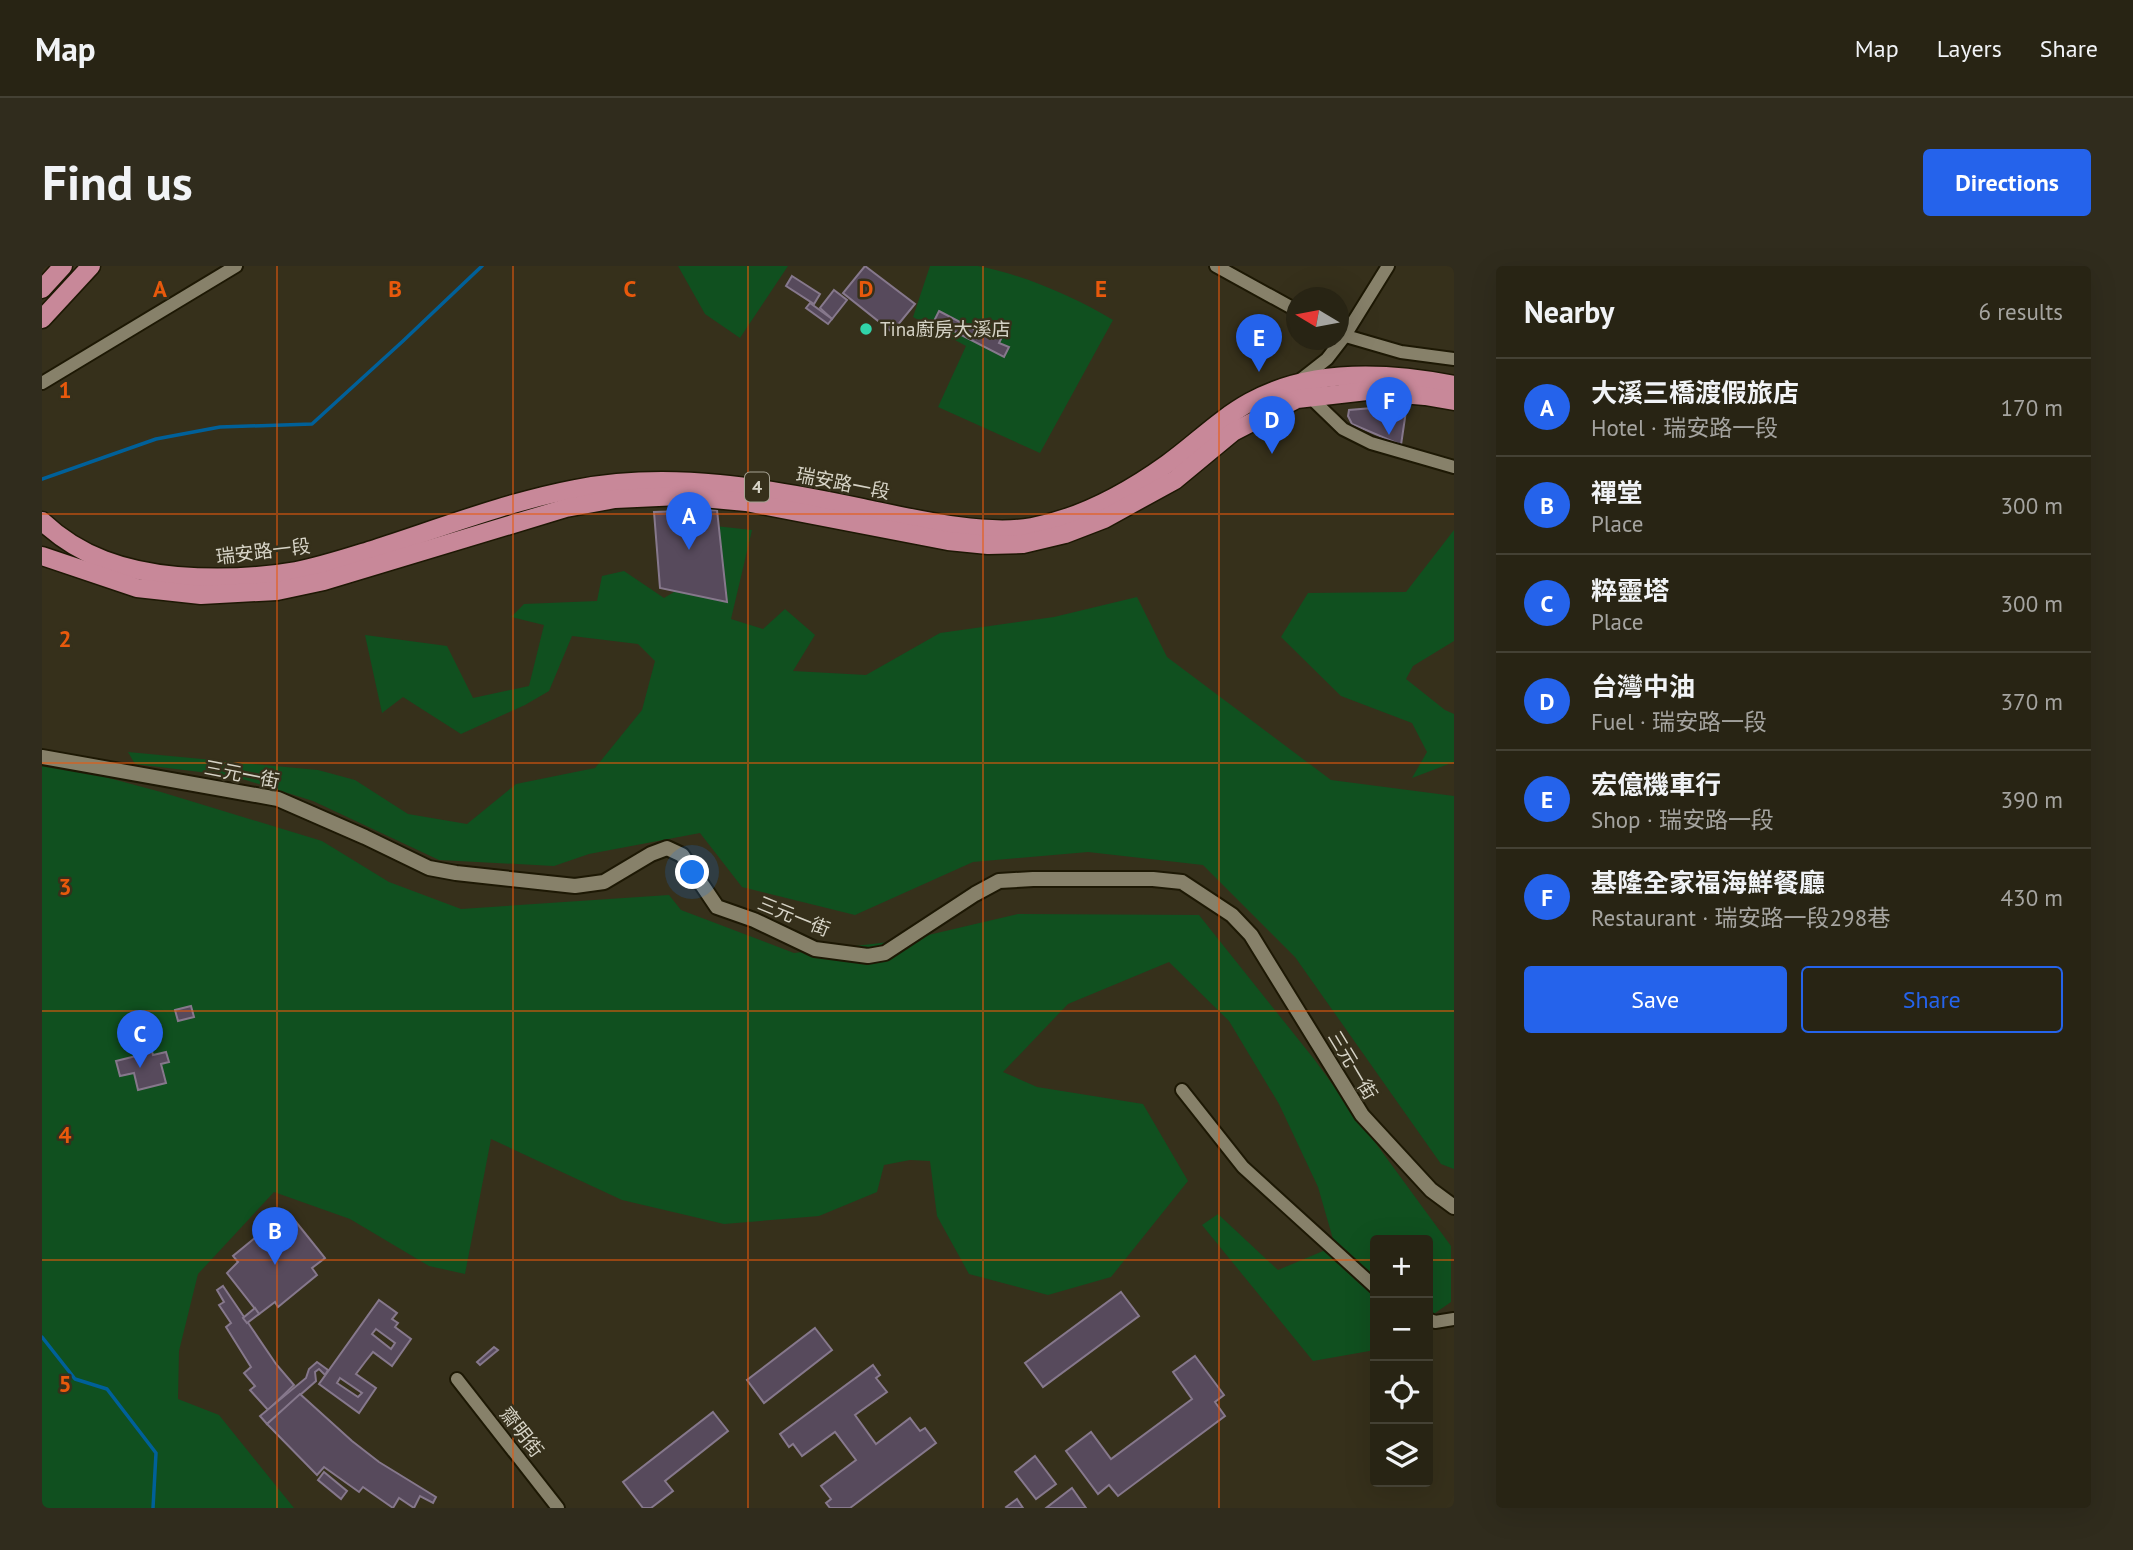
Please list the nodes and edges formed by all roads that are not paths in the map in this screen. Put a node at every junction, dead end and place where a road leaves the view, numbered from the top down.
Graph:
1 (63, 266) edge
2 (91, 266) edge
3 (236, 266) edge
4 (1216, 266) edge
5 (1388, 266) edge
6 (42, 289) edge
7 (1286, 304) edge
8 (42, 320) edge
9 (1349, 323) edge
10 (1349, 337) edge
11 (1332, 350) edge
12 (1454, 359) edge
13 (1306, 381) junction
14 (42, 383) edge
15 (1454, 385) edge
16 (1312, 399) junction
17 (1454, 401) edge
18 (1454, 467) edge
19 (42, 521) edge
20 (42, 556) edge
21 (42, 757) edge
22 (1182, 1090) dead end
23 (1454, 1207) edge
24 (1370, 1282) edge
25 (1454, 1319) edge
26 (1433, 1321) edge
27 (457, 1378) dead end
28 (558, 1508) edge

1 - 6 main road
2 - 8 main road
3 - 14 street
4 - 7 street
5 - 9 street
10 - 12 street
11 - 13 street
13 - 15 main road, 瑞安路一段 / 4
13 - 16 street
13 - 19 main road, 瑞安路一段 / 4
16 - 17 main road, 瑞安路一段 / 4
16 - 18 street
16 - 20 main road, 瑞安路一段 / 4
21 - 23 street, 三元一街
22 - 24 street
25 - 26 street
27 - 28 street, 齋明街

